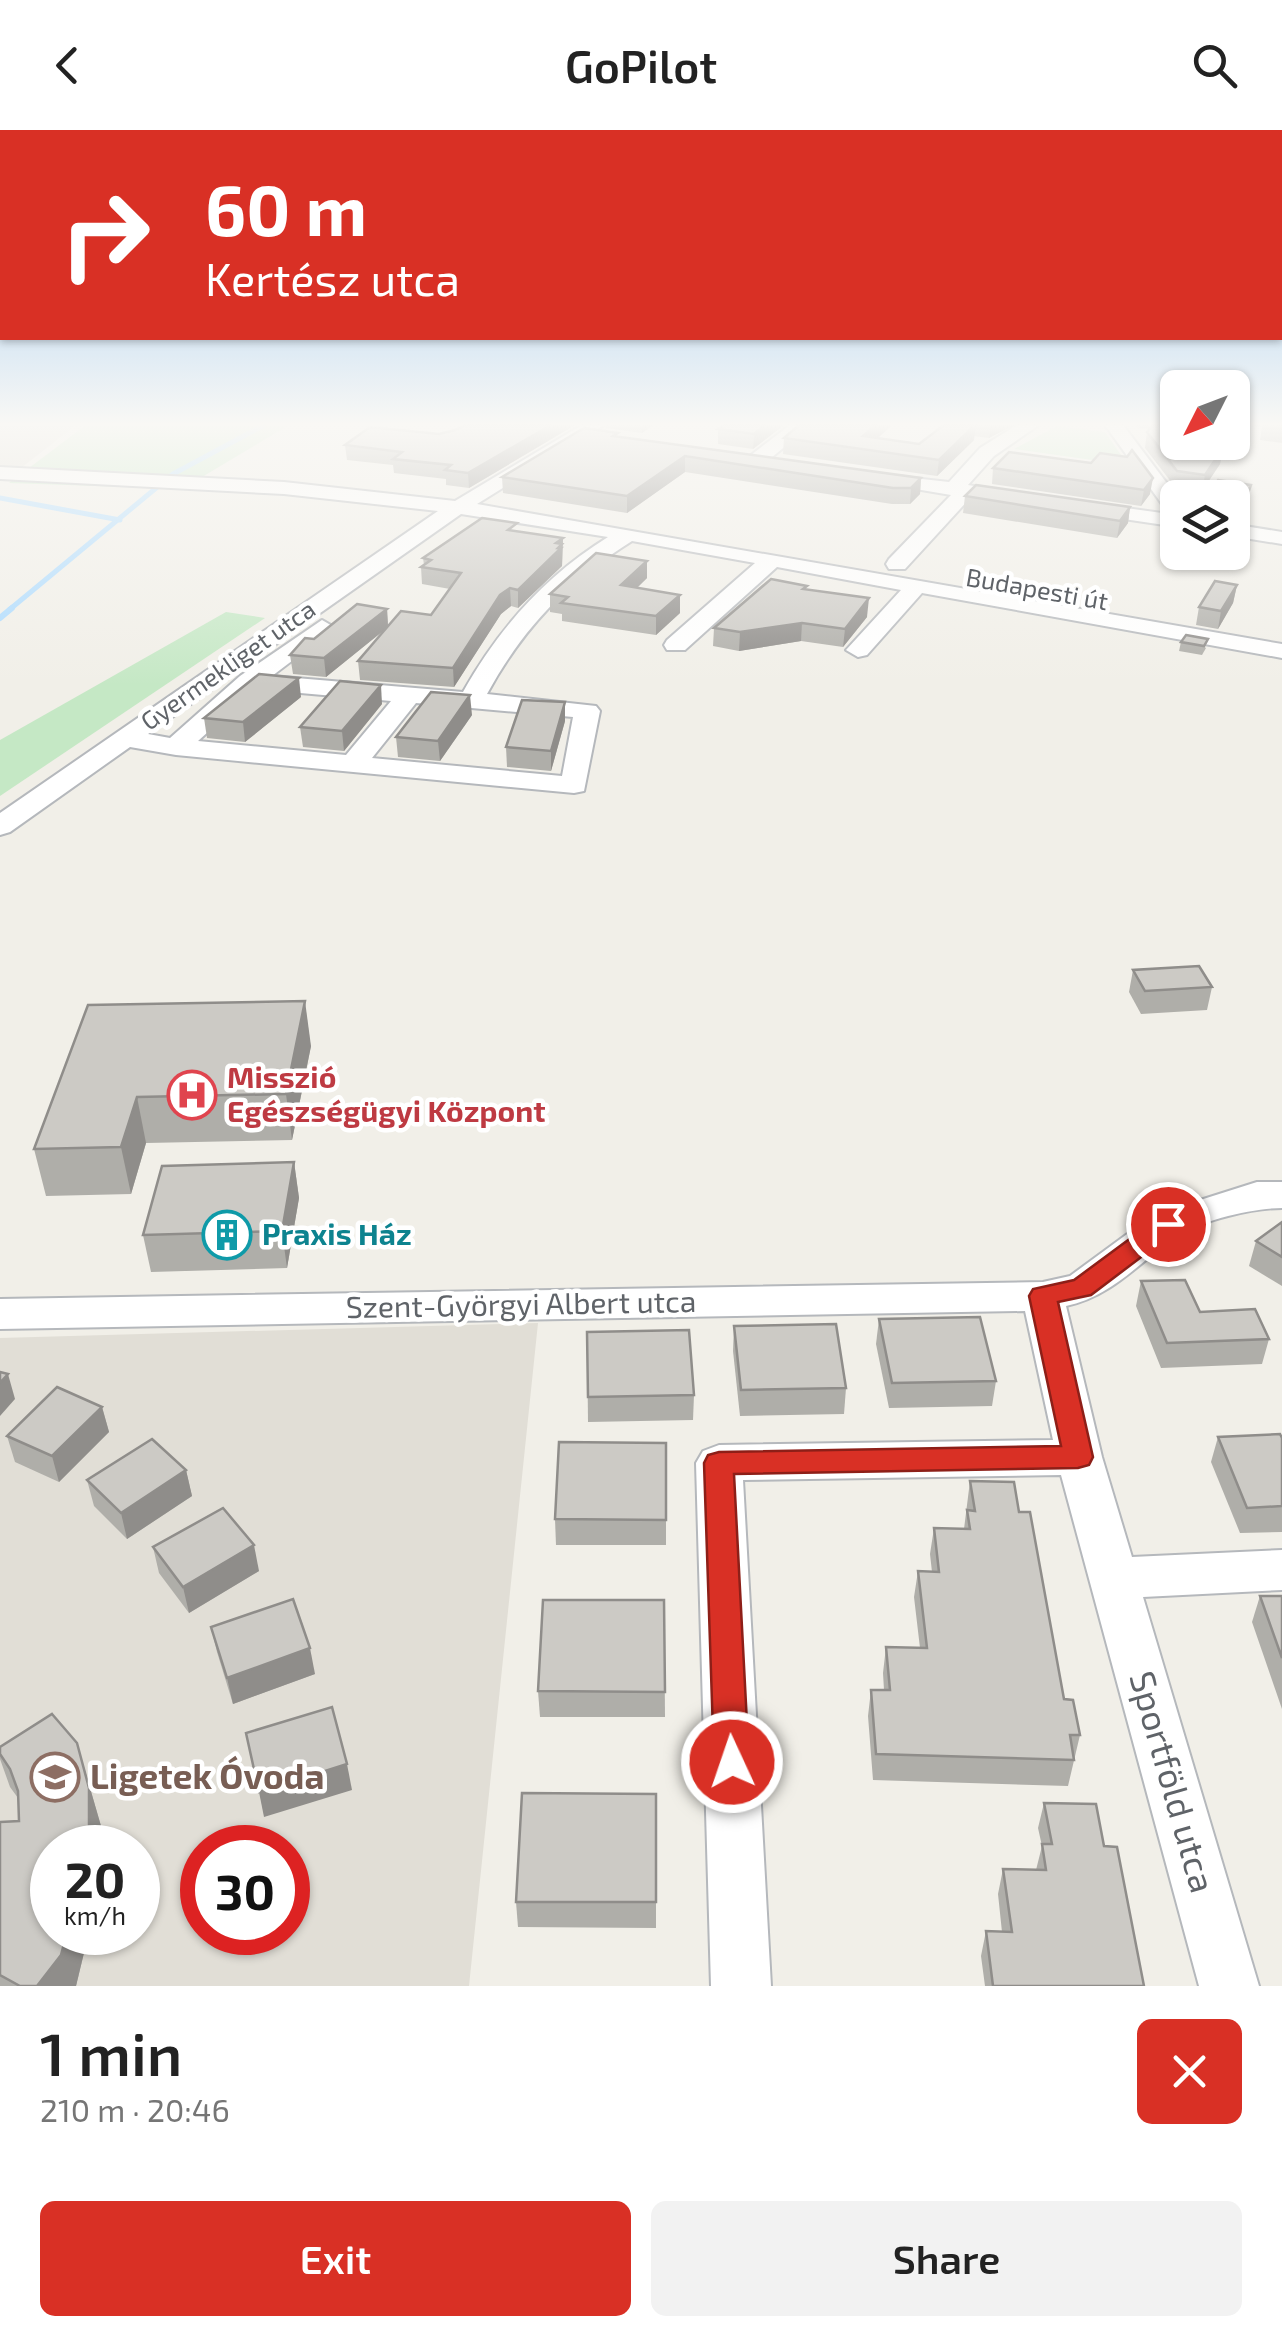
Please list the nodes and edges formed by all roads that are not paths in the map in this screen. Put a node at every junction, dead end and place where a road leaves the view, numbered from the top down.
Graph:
1 (453, 512) edge
2 (488, 512) joint
3 (941, 512) edge
4 (1105, 512) edge
5 (1160, 519) edge
6 (556, 522) junction
7 (1250, 533) edge
8 (628, 534) junction
9 (1282, 538) edge
10 (771, 561) junction
11 (896, 564) junction
12 (915, 588) junction
13 (1282, 633) edge
14 (676, 644) dead end
15 (858, 650) dead end
16 (1282, 651) edge
17 (249, 681) junction
18 (408, 697) junction
19 (470, 703) junction
20 (123, 738) junction
21 (176, 747) junction
22 (352, 765) junction
23 (0, 826) edge
24 (1282, 1195) edge
25 (1043, 1296) junction
26 (0, 1314) edge
27 (1078, 1457) junction
28 (1282, 1570) edge
29 (1114, 1578) junction
30 (741, 1986) edge
31 (1229, 1986) edge

1 - 20 street, Gyermekliget utca
2 - 6 street, Budapesti út
2 - 17 street, Gyermekliget utca
3 - 11 street
4 - 5 street
6 - 8 street, Budapesti út
6 - 11 street, Budapesti út
7 - 9 street
8 - 10 street, Budapesti út
8 - 19 street
10 - 12 street, Budapesti út
10 - 14 street
11 - 13 street, Budapesti út
12 - 15 street
12 - 16 street, Budapesti út
17 - 18 street
17 - 21 street, Gyermekliget utca
18 - 19 street
18 - 22 street
19 - 22 street
20 - 21 street
20 - 23 street, Gyermekliget utca
21 - 22 street
24 - 25 street
25 - 26 street, Szent-Györgyi Albert utca
25 - 27 street, Sportföld utca
27 - 29 street, Sportföld utca
27 - 30 street
28 - 29 street
29 - 31 street, Sportföld utca

